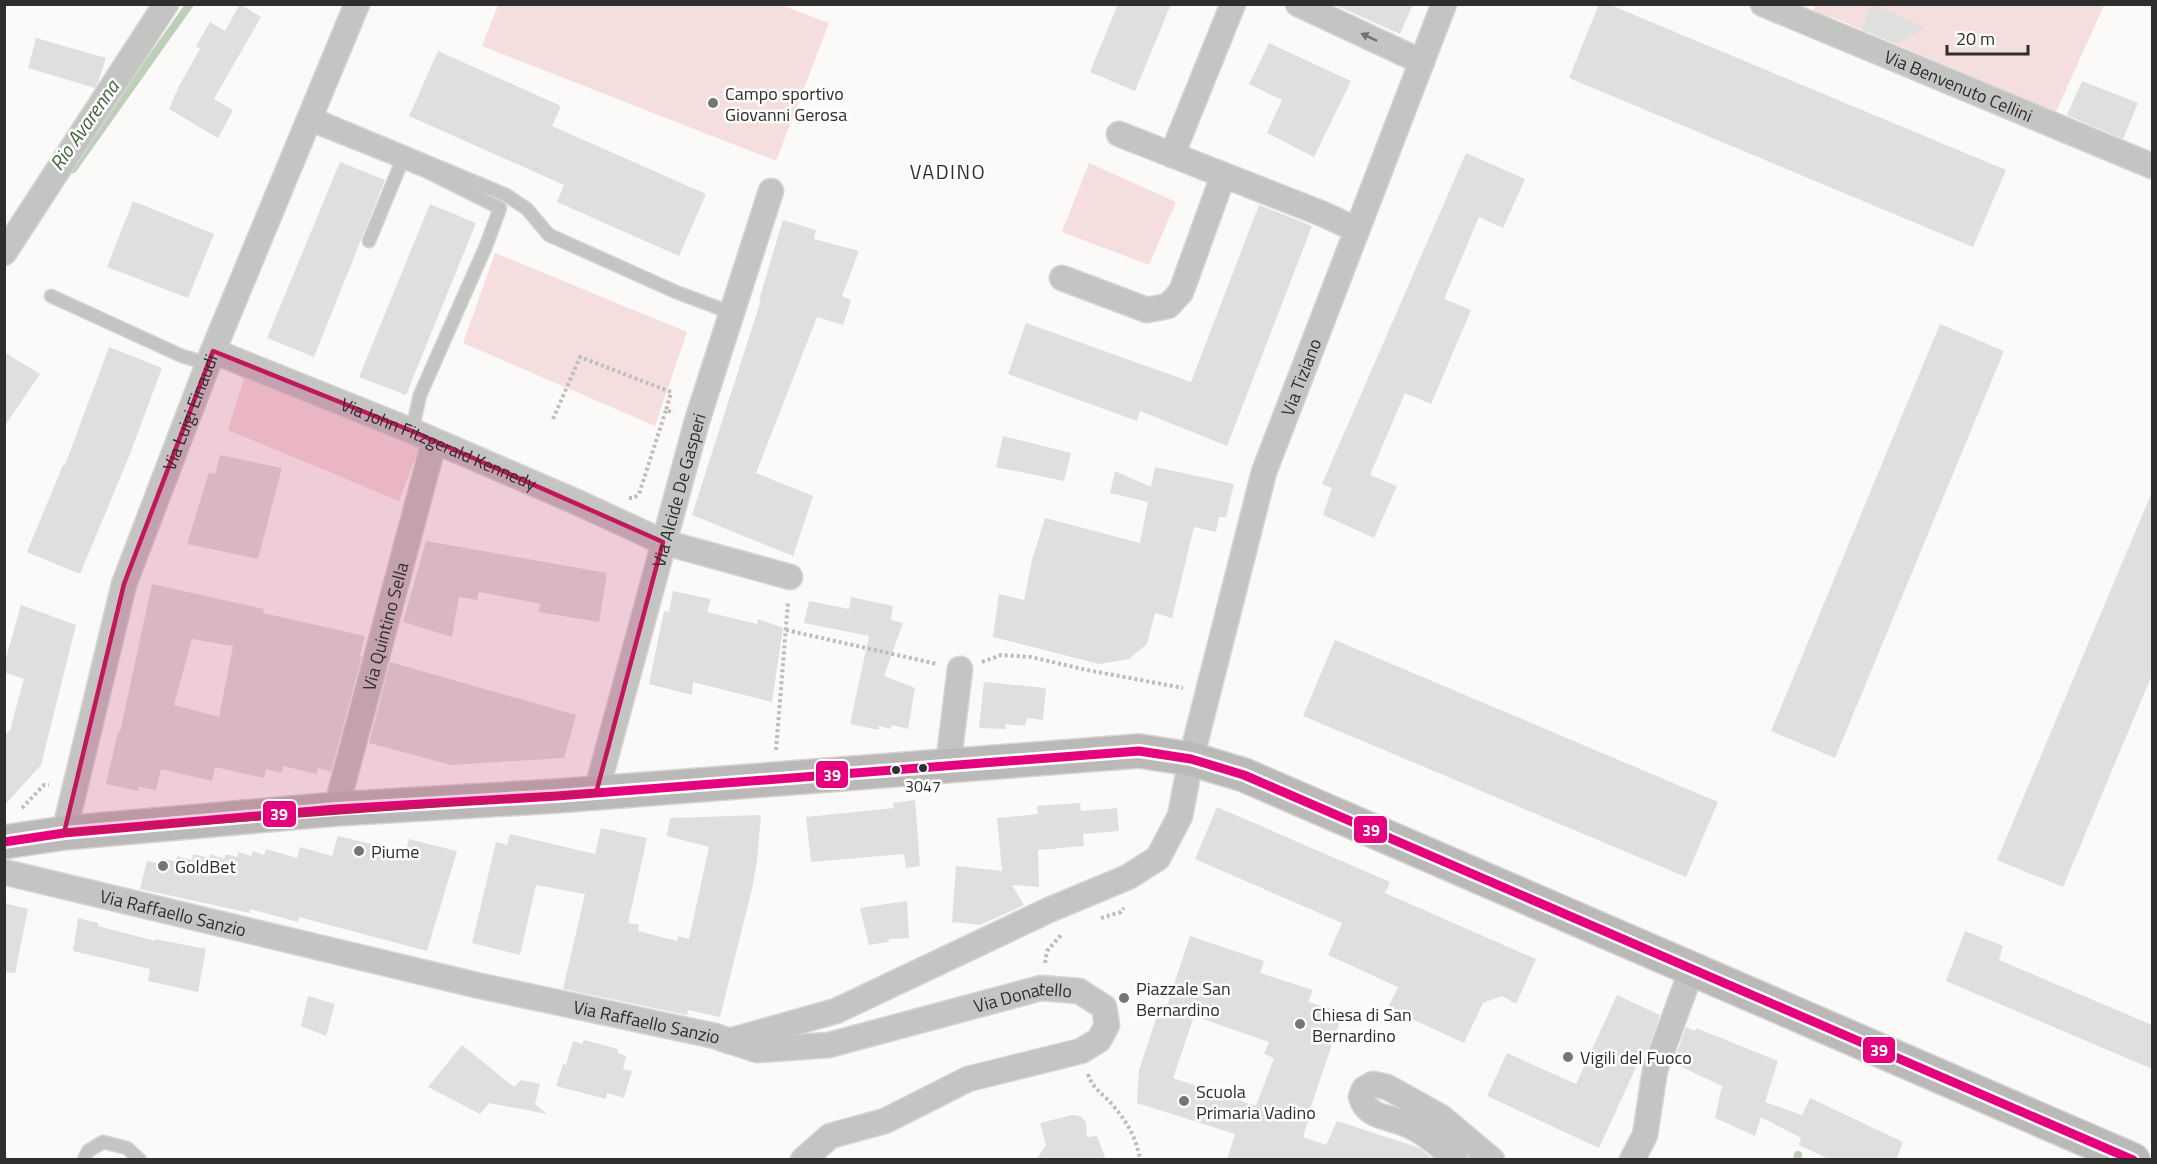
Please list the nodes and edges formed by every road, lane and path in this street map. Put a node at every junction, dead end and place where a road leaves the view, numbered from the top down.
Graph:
1 (166, 4) edge
2 (357, 4) edge
3 (1233, 4) edge
4 (1298, 4) edge
5 (1444, 4) edge
6 (1763, 4) edge
7 (1422, 62) junction
8 (310, 119) junction
9 (1119, 134) dead end
10 (1172, 155) junction
11 (402, 161) junction
12 (2152, 166) edge
13 (1223, 176) junction
14 (771, 191) dead end
15 (1357, 230) junction
16 (369, 240) dead end
17 (4, 253) edge
18 (1062, 278) dead end
19 (51, 296) dead end
20 (732, 313) junction
21 (211, 358) junction
22 (666, 410) junction
23 (553, 419) dead end
24 (697, 421) junction
25 (411, 431) junction
26 (434, 442) junction
27 (620, 494) dead end
28 (663, 542) junction
29 (790, 578) joint
30 (786, 630) junction
31 (960, 669) junction
32 (1208, 692) junction
33 (1191, 759) junction
34 (948, 766) junction
35 (774, 779) junction
36 (74, 790) junction
37 (596, 793) junction
38 (336, 809) junction
39 (9, 827) edge
40 (64, 833) junction
41 (4, 872) edge
42 (1692, 969) junction
43 (729, 1041) junction
44 (1087, 1047) junction
45 (84, 1160) edge
46 (140, 1160) edge
47 (803, 1160) edge
48 (1140, 1160) edge
49 (1455, 1160) edge
50 (1492, 1160) edge
51 (1632, 1160) edge
52 (2133, 1160) edge

1 - 17 street
2 - 8 street, Via Luigi Einaudi
3 - 10 street
7 -> 4 street
5 - 7 street, Via Tiziano
6 - 12 street, Via Benvenuto Cellini
7 - 15 street, Via Tiziano
8 - 11 lane
8 - 20 lane
8 - 21 street, Via Luigi Einaudi
9 - 10 street
10 - 13 street
11 - 16 lane
11 - 25 lane
13 - 15 street
13 - 18 street
14 - 20 street, Via Alcide De Gasperi
15 - 32 street, Via Tiziano
19 - 21 lane
20 - 24 street, Via Alcide De Gasperi
21 - 25 street, Via John Fitzgerald Kennedy
21 - 36 street, Via Luigi Einaudi
22 - 23 path
22 - 24 path
22 - 27 path
24 - 28 street, Via Alcide De Gasperi
25 - 26 street, Via John Fitzgerald Kennedy
26 - 28 street, Via John Fitzgerald Kennedy
26 - 38 street, Via Quintino Sella
28 - 29 street, Via John Fitzgerald Kennedy
28 - 37 street, Via Alcide De Gasperi
29 - 30 path
30 - 31 path
30 - 35 path
31 - 32 path
31 - 34 street
32 - 33 street, Via Tiziano
33 - 34 main road
33 - 42 main road
33 - 43 street, Via Raffaello Sanzio
34 - 35 main road
35 - 37 main road
36 - 39 path
36 - 40 street, Via Luigi Einaudi
37 - 38 main road
38 - 40 main road
39 - 40 main road
41 - 43 street, Via Raffaello Sanzio
42 - 51 street
42 - 52 main road
43 - 44 street, Via Donatello
44 - 47 street, Via Donatello
44 - 48 path
45 - 46 lane
49 - 50 street

